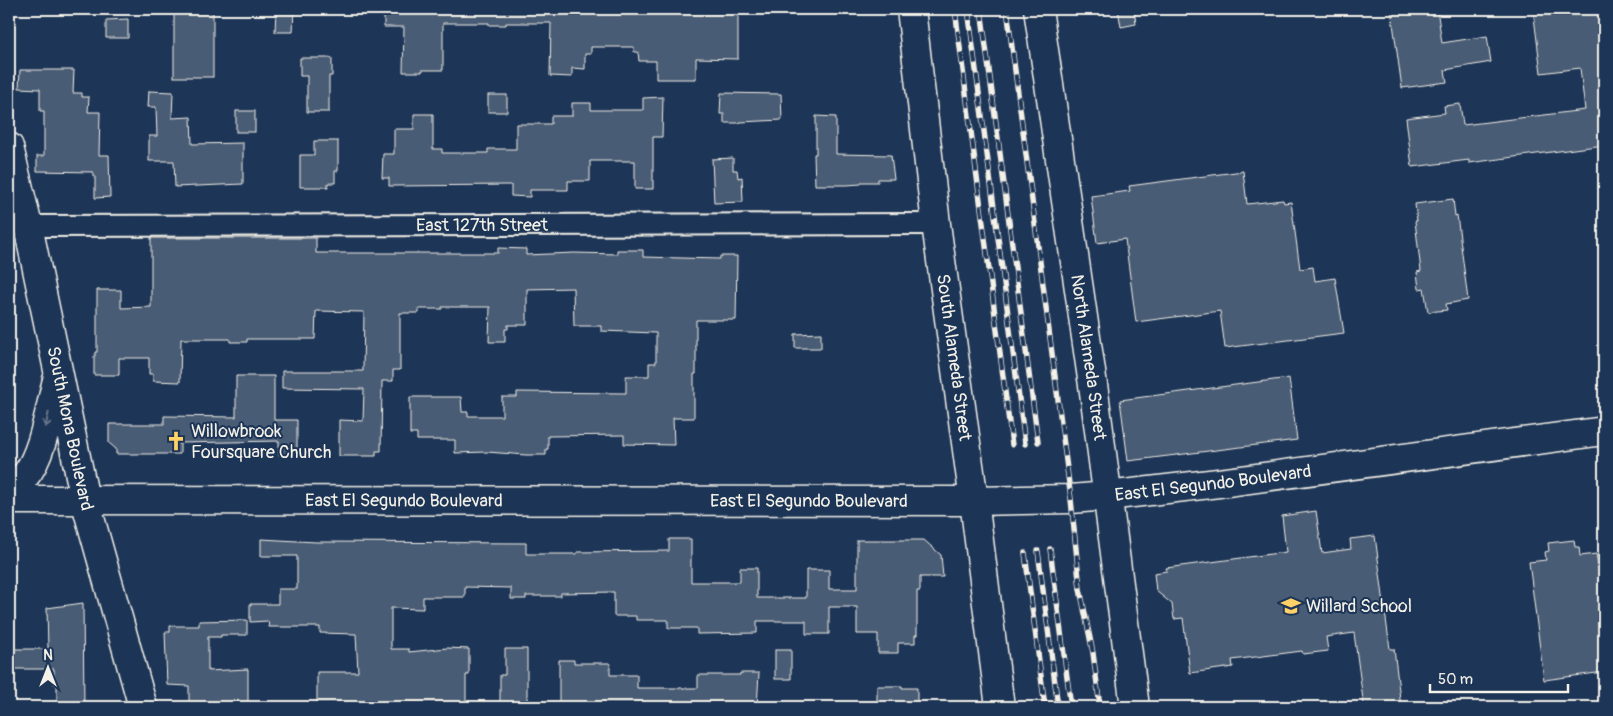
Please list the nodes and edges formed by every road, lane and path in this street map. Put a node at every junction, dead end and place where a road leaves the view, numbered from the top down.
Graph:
1 (911, 9) edge
2 (1038, 9) edge
3 (9, 147) edge
4 (936, 224) junction
5 (28, 226) junction
6 (59, 373) junction
7 (1604, 431) edge
8 (9, 486) edge
9 (1107, 496) junction
10 (9, 500) edge
11 (85, 500) junction
12 (974, 501) junction
13 (143, 707) edge
14 (1000, 707) edge
15 (1135, 707) edge

1 - 4 street, South Alameda Street
2 - 9 street, North Alameda Street
3 - 5 street, South Mona Boulevard
4 - 5 street, East 127th Street
4 - 12 street, South Alameda Street
5 - 6 street, South Mona Boulevard
6 -> 8 street
6 - 11 street, South Mona Boulevard
7 - 9 street, East El Segundo Boulevard
9 - 12 street, East El Segundo Boulevard
9 - 15 street, North Alameda Street
10 - 11 street, East El Segundo Boulevard
11 - 12 street, East El Segundo Boulevard
11 - 13 street, South Mona Boulevard
12 - 14 street, South Alameda Street

